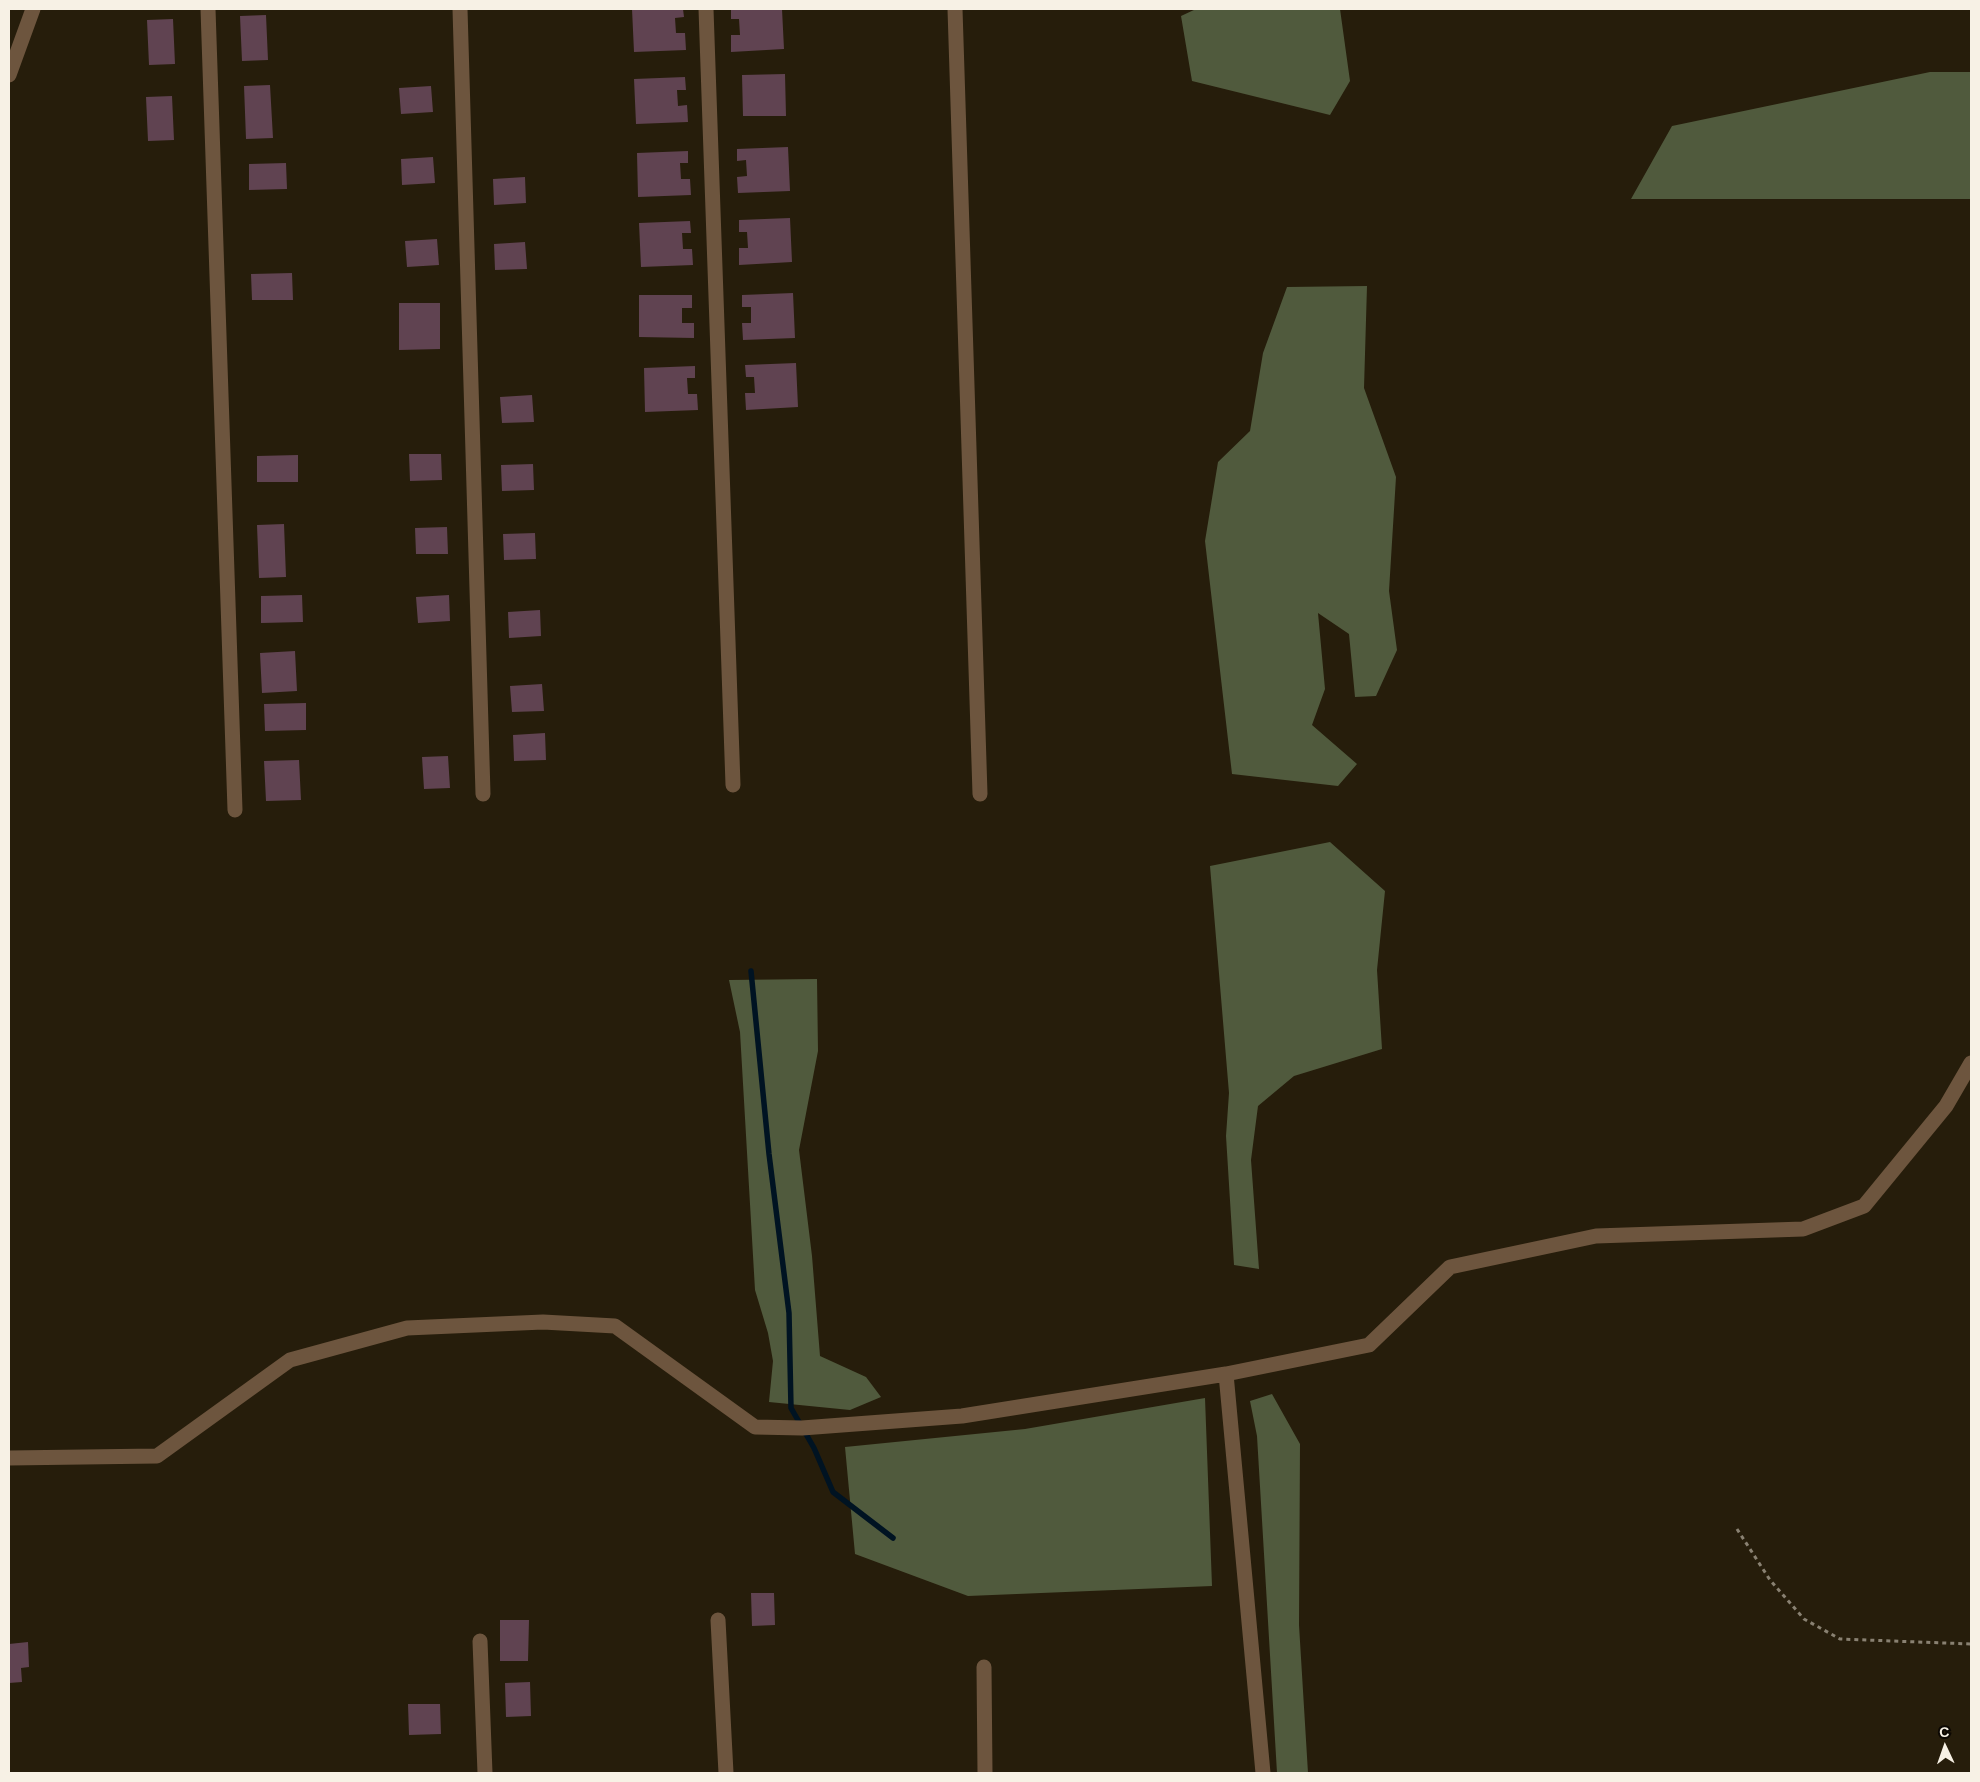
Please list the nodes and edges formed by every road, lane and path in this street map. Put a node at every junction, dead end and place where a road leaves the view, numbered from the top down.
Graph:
1 (32, 9) edge
2 (208, 9) edge
3 (460, 9) edge
4 (706, 9) edge
5 (956, 9) edge
6 (9, 75) edge
7 (733, 785) dead end
8 (483, 794) dead end
9 (980, 794) dead end
10 (235, 810) dead end
11 (1971, 1063) edge
12 (1226, 1374) junction
13 (9, 1458) edge
14 (1737, 1529) dead end
15 (718, 1620) dead end
16 (480, 1641) dead end
17 (1971, 1644) edge
18 (984, 1666) dead end
19 (485, 1773) edge
20 (726, 1773) edge
21 (985, 1773) edge
22 (1263, 1773) edge

1 - 6 street
2 - 10 street
3 - 8 street
4 - 7 street
5 - 9 street
11 - 12 street
12 - 13 street
12 - 22 street
14 - 17 path
15 - 20 street
16 - 19 street
18 - 21 street

